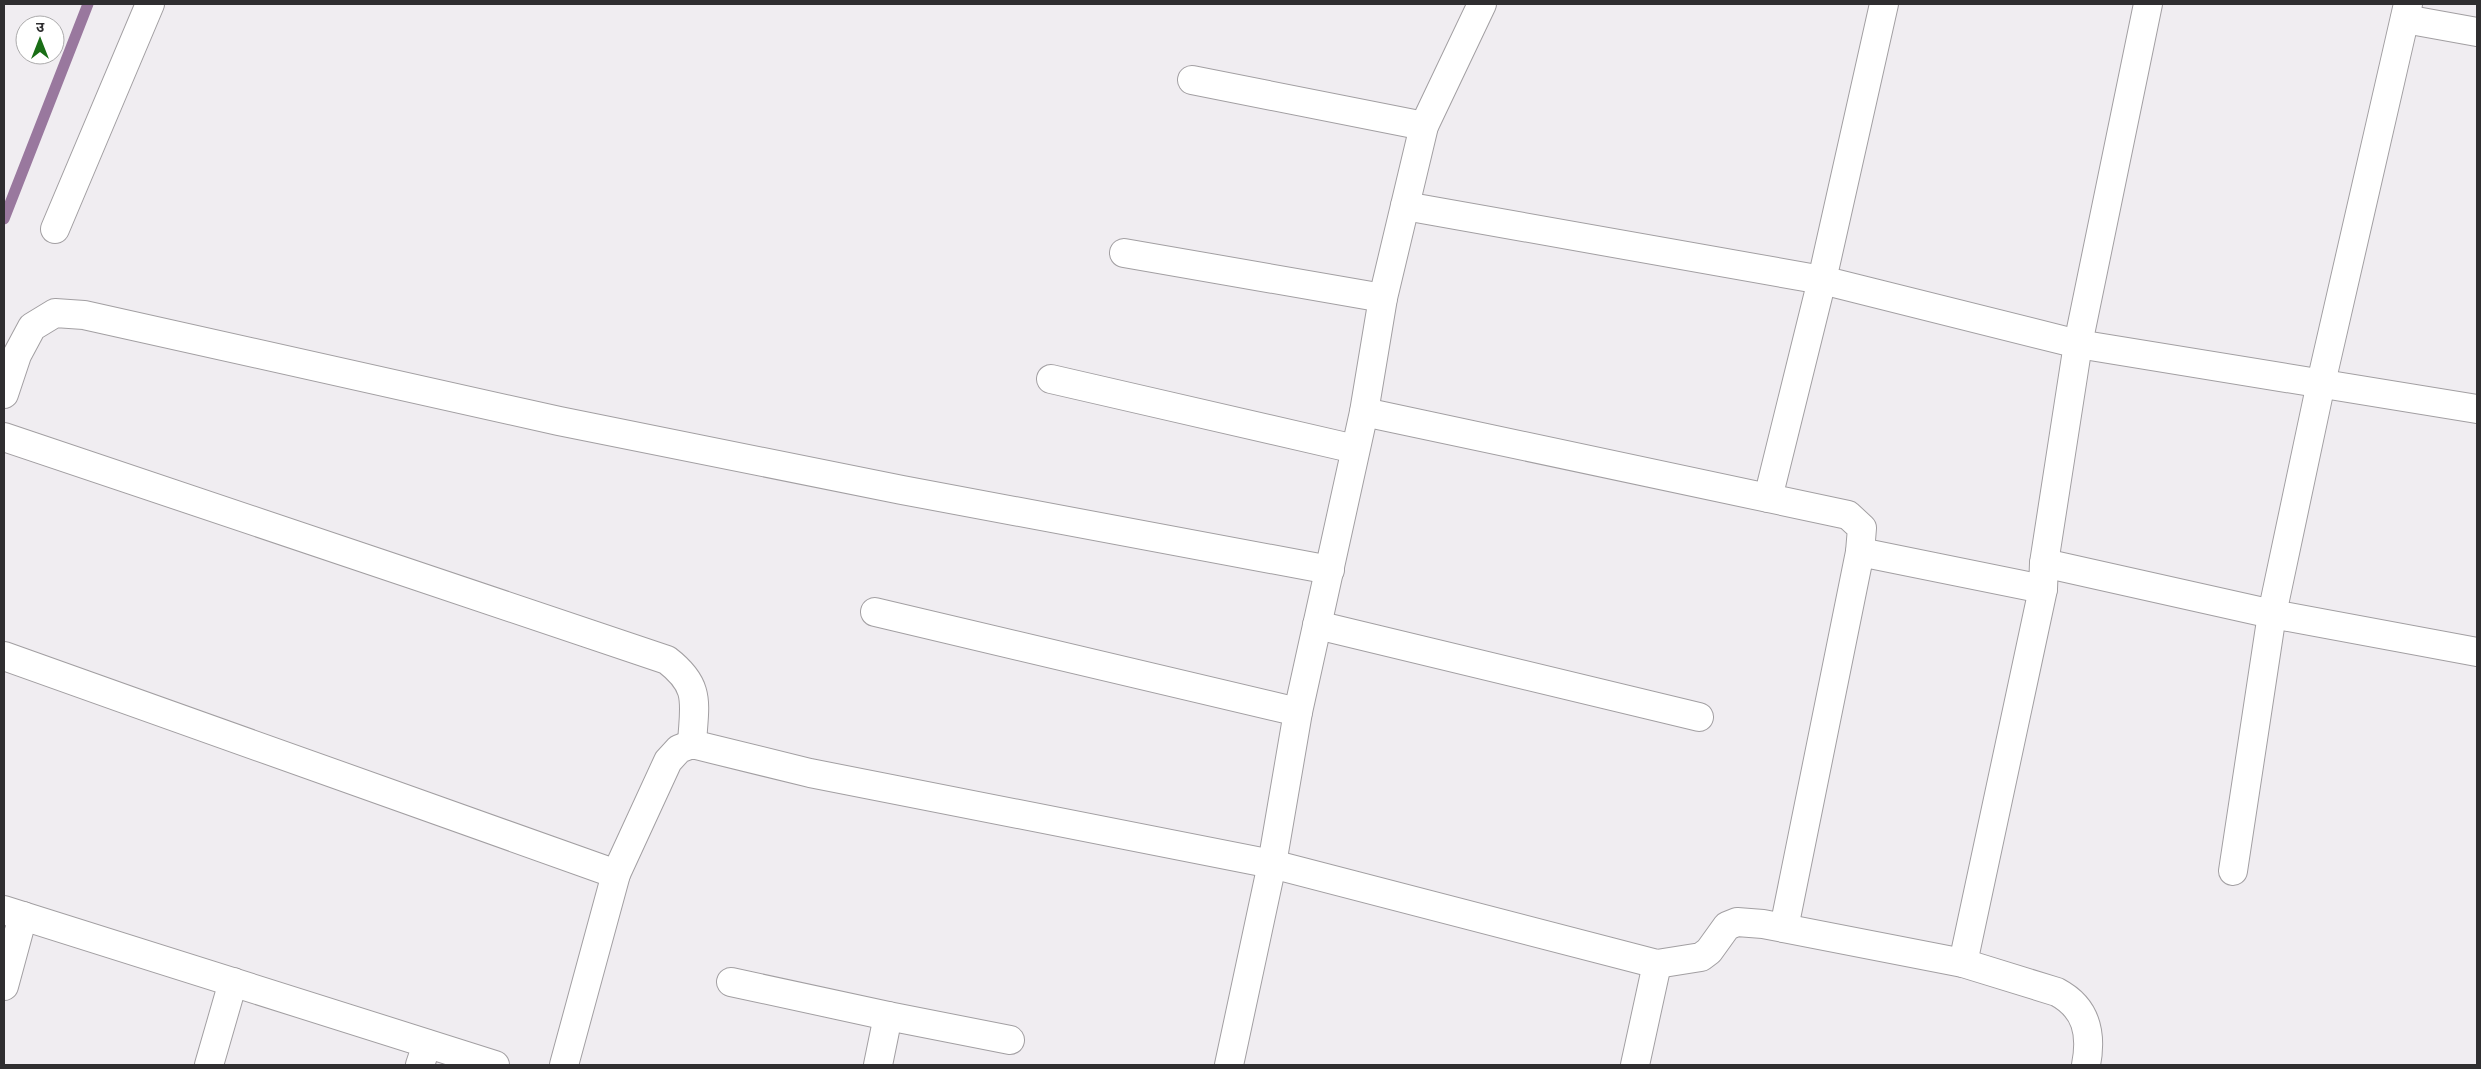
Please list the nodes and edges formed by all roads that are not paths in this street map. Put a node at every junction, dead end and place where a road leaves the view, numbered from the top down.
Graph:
1 (150, 4) edge
2 (1482, 4) edge
3 (1884, 4) edge
4 (2148, 4) edge
5 (2406, 11) edge
6 (2477, 32) edge
7 (1192, 80) dead end
8 (1424, 126) junction
9 (1405, 206) junction
10 (55, 229) dead end
11 (1124, 253) dead end
12 (1822, 280) junction
13 (1383, 298) junction
14 (2078, 344) junction
15 (1051, 378) dead end
16 (2321, 383) junction
17 (4, 394) edge
18 (2477, 409) edge
19 (1364, 412) junction
20 (4, 437) edge
21 (1355, 449) junction
22 (1768, 498) junction
23 (1860, 552) junction
24 (1330, 570) junction
25 (2044, 576) junction
26 (875, 612) dead end
27 (2272, 614) junction
28 (1317, 625) junction
29 (2477, 652) edge
30 (4, 656) edge
31 (1298, 712) junction
32 (1699, 716) dead end
33 (692, 744) junction
34 (1272, 864) junction
35 (2233, 870) dead end
36 (616, 874) junction
37 (14, 913) edge
38 (1784, 928) junction
39 (1657, 964) junction
40 (1963, 964) junction
41 (233, 982) junction
42 (731, 982) dead end
43 (4, 986) edge
44 (888, 1016) junction
45 (1010, 1040) dead end
46 (423, 1054) edge
47 (209, 1065) edge
48 (496, 1065) edge
49 (564, 1065) edge
50 (878, 1065) edge
51 (1229, 1065) edge
52 (1635, 1065) edge
53 (2086, 1065) edge

1 - 10 street
2 - 8 street
3 - 12 street
4 - 14 street
5 - 6 street
5 - 16 street
7 - 8 street
8 - 9 street
9 - 12 street
9 - 13 street
11 - 13 street
12 - 14 street
12 - 22 street
13 - 19 street
14 - 16 street
14 - 25 street
15 - 21 street
16 - 18 street
16 - 27 street
17 - 24 street
19 - 21 street
19 - 22 street
20 - 33 street
21 - 24 street
22 - 23 street
23 - 25 street
23 - 38 street
24 - 28 street
25 - 27 street
25 - 40 street
26 - 31 street
27 - 29 street
27 - 35 street
28 - 31 street
28 - 32 street
30 - 36 street
31 - 34 street
33 - 34 street
33 - 36 street
34 - 39 street
34 - 51 street
36 - 49 street
37 - 41 street
37 - 43 street
38 - 39 street
38 - 40 street
39 - 52 street
40 - 53 street
41 - 46 street
41 - 47 street
42 - 44 street
44 - 45 street
44 - 50 street
46 - 48 street

